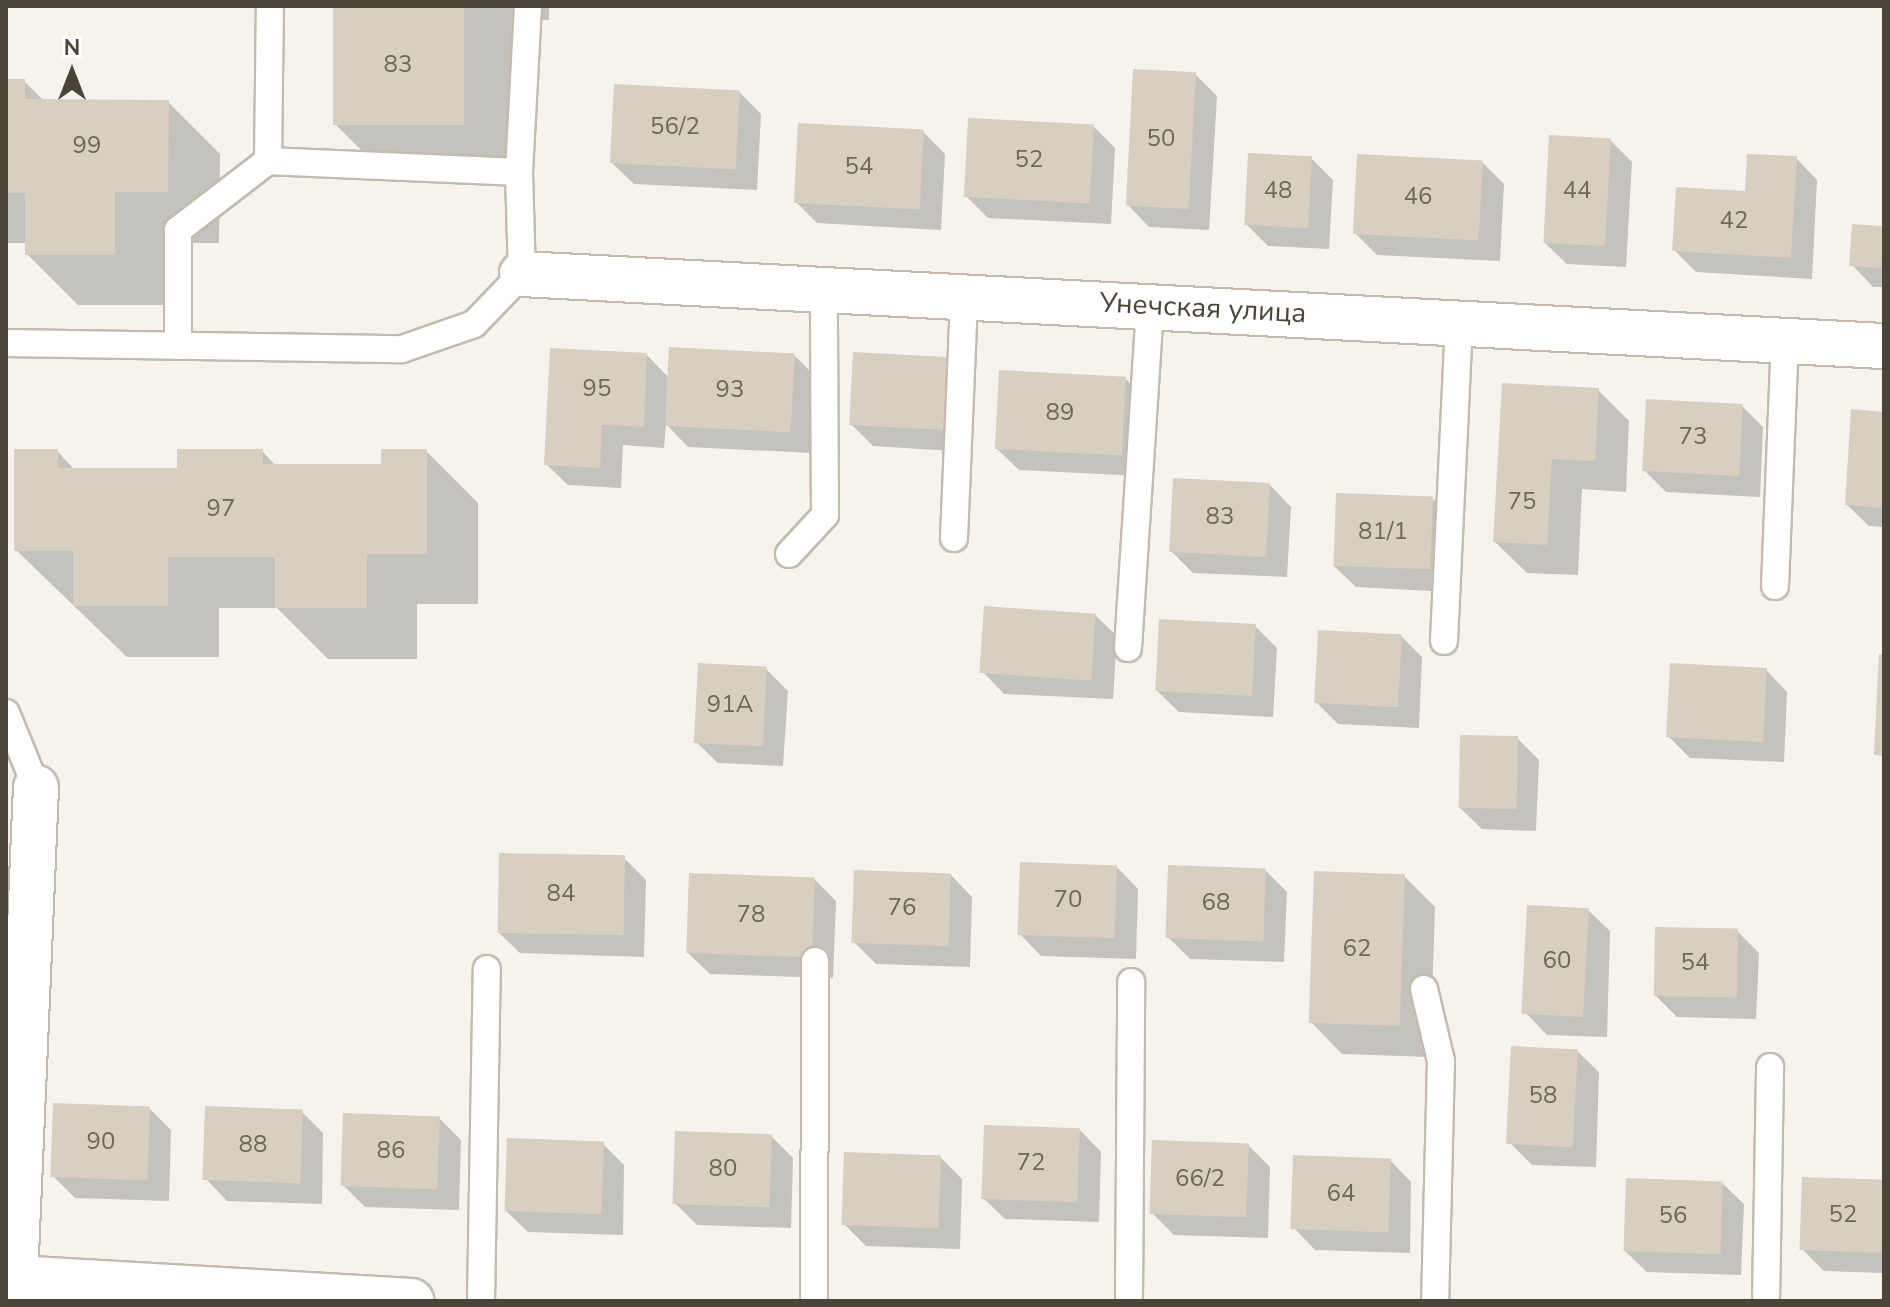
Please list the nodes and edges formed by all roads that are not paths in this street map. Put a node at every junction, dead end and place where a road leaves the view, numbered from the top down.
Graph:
1 (270, 6) edge
2 (528, 6) edge
3 (268, 161) junction
4 (519, 172) junction
5 (522, 274) junction
6 (824, 292) junction
7 (964, 296) junction
8 (1150, 305) junction
9 (1459, 320) junction
10 (1785, 341) junction
11 (6, 343) edge
12 (178, 346) junction
13 (1884, 346) edge
14 (954, 538) dead end
15 (789, 554) dead end
16 (1775, 586) dead end
17 (1444, 641) dead end
18 (1128, 648) dead end
19 (6, 713) edge
20 (36, 787) joint
21 (815, 961) dead end
22 (487, 969) dead end
23 (1131, 982) dead end
24 (1424, 989) dead end
25 (1770, 1067) dead end
26 (14, 1289) edge
27 (411, 1301) edge
28 (481, 1301) edge
29 (814, 1301) edge
30 (1129, 1301) edge
31 (1435, 1301) edge
32 (1766, 1301) edge

1 - 3 lane
2 - 4 lane
3 - 4 lane
3 - 12 lane
4 - 5 lane
5 - 6 street, Унечская улица
5 - 12 lane
6 - 7 street, Унечская улица
6 - 15 lane
7 - 8 street, Унечская улица
7 - 14 lane
8 - 9 street, Унечская улица
8 - 18 lane
9 - 10 street, Унечская улица
9 - 17 lane
10 - 13 street, Унечская улица
10 - 16 lane
11 - 12 lane
19 - 20 lane
20 - 26 street
21 - 29 lane
22 - 28 lane
23 - 30 lane
24 - 31 lane
25 - 32 lane
26 - 27 street

